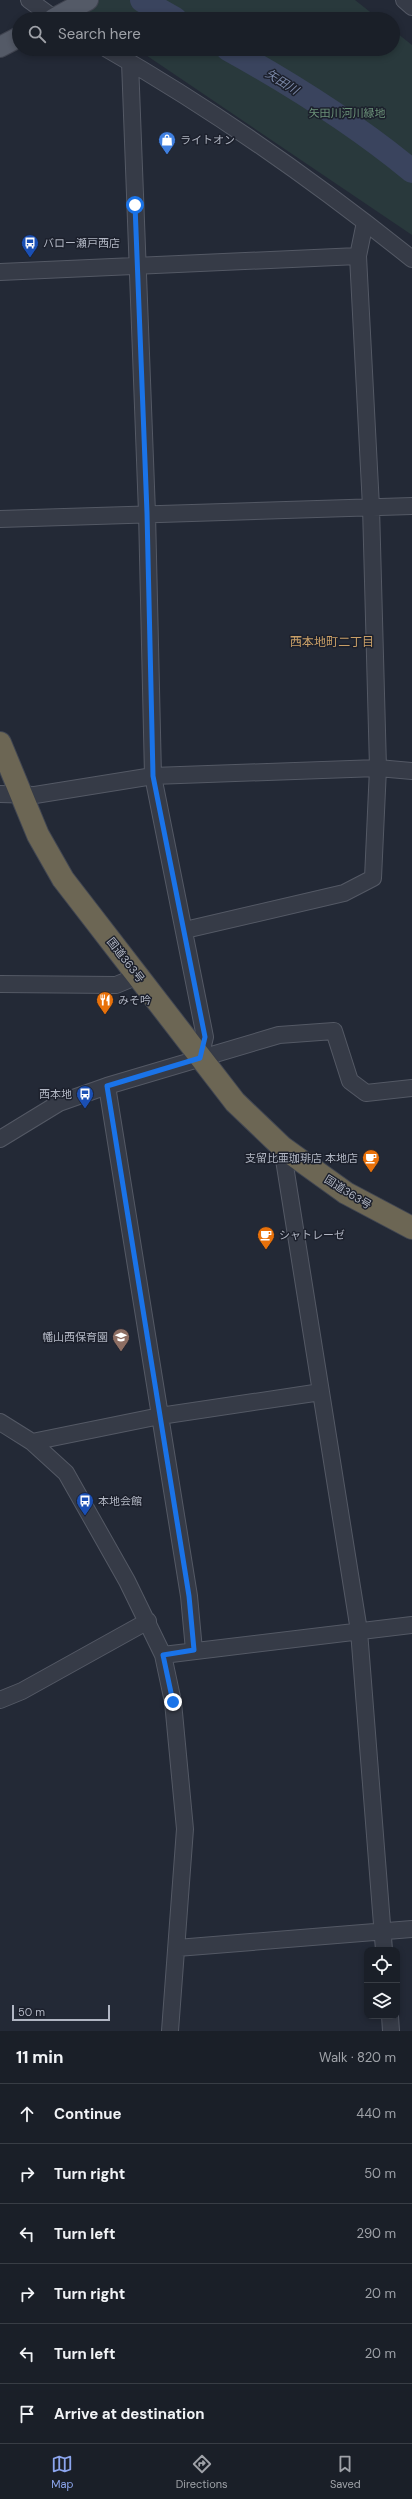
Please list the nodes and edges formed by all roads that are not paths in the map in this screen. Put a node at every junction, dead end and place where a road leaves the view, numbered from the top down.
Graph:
1 (29, 0) edge
2 (88, 0) edge
3 (404, 0) edge
4 (412, 7) edge
5 (49, 12) edge
6 (66, 12) edge
7 (12, 41) edge
8 (0, 47) edge
9 (119, 56) edge
10 (130, 62) junction
11 (366, 222) junction
12 (358, 256) junction
13 (412, 259) edge
14 (137, 266) junction
15 (0, 272) edge
16 (412, 506) edge
17 (371, 507) junction
18 (147, 513) junction
19 (0, 519) edge
20 (0, 743) edge
21 (378, 768) junction
22 (412, 771) edge
23 (153, 776) junction
24 (0, 794) edge
25 (21, 794) junction
26 (185, 930) junction
27 (138, 976) junction
28 (0, 984) edge
29 (200, 1058) junction
30 (107, 1086) junction
31 (412, 1088) edge
32 (0, 1139) edge
33 (282, 1147) junction
34 (412, 1228) edge
35 (321, 1392) junction
36 (160, 1416) junction
37 (0, 1422) edge
38 (32, 1442) junction
39 (148, 1621) junction
40 (412, 1625) edge
41 (359, 1632) junction
42 (194, 1650) junction
43 (163, 1655) junction
44 (0, 1700) edge
45 (412, 1929) edge
46 (382, 1932) junction
47 (384, 1947) edge
48 (178, 1948) junction
49 (390, 2019) edge
50 (170, 2031) edge
51 (391, 2031) edge

1 - 5 street
2 - 6 main road
3 - 4 street
7 - 8 main road
9 - 10 street
10 - 11 street
10 - 14 street
11 - 12 street
11 - 13 street
12 - 14 street
12 - 17 street
14 - 15 street
14 - 18 street
16 - 17 street
17 - 18 street
17 - 21 street
18 - 19 street
18 - 23 street
20 - 25 highway, 国道363号
21 - 22 street
21 - 23 street
21 - 26 street
23 - 25 street
23 - 26 street
24 - 25 street
25 - 27 highway, 国道363号
26 - 29 street
27 - 28 street
27 - 29 highway, 国道363号
29 - 30 street
29 - 31 street
29 - 33 highway, 国道363号
30 - 32 street
30 - 36 street
33 - 34 highway, 国道363号
33 - 35 street
35 - 36 street
35 - 41 street
36 - 38 street
36 - 42 street
37 - 38 street
38 - 39 street
39 - 43 street
39 - 44 street
40 - 41 street
41 - 42 street
41 - 46 street
42 - 43 street
43 - 48 street
45 - 46 street
46 - 47 street
46 - 48 street
48 - 50 street
49 - 51 street

